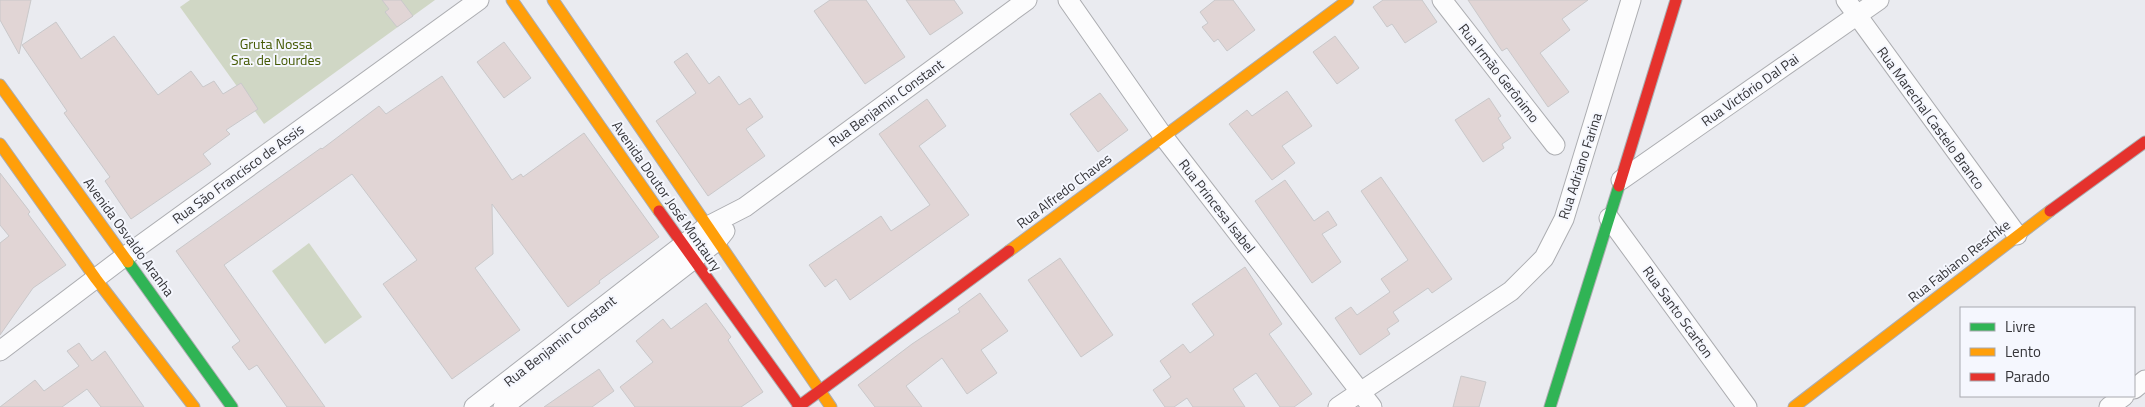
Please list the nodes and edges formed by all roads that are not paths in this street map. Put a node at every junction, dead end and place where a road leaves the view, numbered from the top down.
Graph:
1 (478, 0) edge
2 (512, 0) edge
3 (553, 0) edge
4 (1027, 0) edge
5 (1068, 0) edge
6 (1348, 0) edge
7 (1442, 0) edge
8 (1631, 0) edge
9 (1676, 0) edge
10 (1846, 0) edge
11 (1879, 0) edge
12 (1857, 16) junction
13 (0, 85) edge
14 (1163, 136) junction
15 (2145, 142) edge
16 (0, 144) edge
17 (1556, 145) dead end
18 (1620, 180) junction
19 (1609, 218) junction
20 (712, 234) junction
21 (2017, 235) junction
22 (688, 252) junction
23 (124, 257) junction
24 (96, 279) junction
25 (0, 351) edge
26 (2145, 380) edge
27 (2135, 388) edge
28 (1361, 391) junction
29 (820, 392) junction
30 (2123, 397) edge
31 (194, 407) edge
32 (232, 407) edge
33 (474, 407) edge
34 (503, 407) edge
35 (799, 407) edge
36 (831, 407) edge
37 (1338, 407) edge
38 (1372, 407) edge
39 (1550, 407) edge
40 (1747, 407) edge
41 (1795, 407) edge
42 (2109, 407) edge

1 - 23 street, Rua São Francisco de Assis
2 - 22 main road, Avenida Doutor José Montaury
3 - 20 main road, Avenida Doutor José Montaury
4 - 20 street, Rua Benjamin Constant
5 - 14 street, Rua Princesa Isabel
6 - 14 main road, Rua Alfredo Chaves
7 - 17 street, Rua Irmão Gerônimo
8 - 28 street, Rua Adriano Farina
9 - 18 main road
10 - 12 street, Rua Marechal Castelo Branco
11 - 12 street, Rua Victório Dal Pai
12 - 18 street, Rua Victório Dal Pai
12 - 21 street, Rua Marechal Castelo Branco
13 - 23 main road, Avenida Osvaldo Aranha
14 - 28 street, Rua Princesa Isabel
14 - 29 main road, Rua Alfredo Chaves
15 - 21 main road, Rua Fabiano Reschke
16 - 24 main road
18 - 19 main road
19 - 39 main road
19 - 40 street, Rua Santo Scarton
20 - 22 street, Rua Benjamin Constant
20 - 29 main road, Avenida Doutor José Montaury
21 - 41 main road, Rua Fabiano Reschke
22 - 33 street, Rua Benjamin Constant
22 - 34 street, Rua Benjamin Constant
22 - 35 main road, Avenida Doutor José Montaury
23 - 24 street, Rua São Francisco de Assis
23 - 32 main road, Avenida Osvaldo Aranha
24 - 25 street, Rua São Francisco de Assis
24 - 31 main road
26 - 27 street
28 - 37 street, Rua Adriano Farina
28 - 38 street, Rua Princesa Isabel
29 - 35 main road, Rua Alfredo Chaves
29 - 36 main road, Avenida Doutor José Montaury
30 - 42 street

